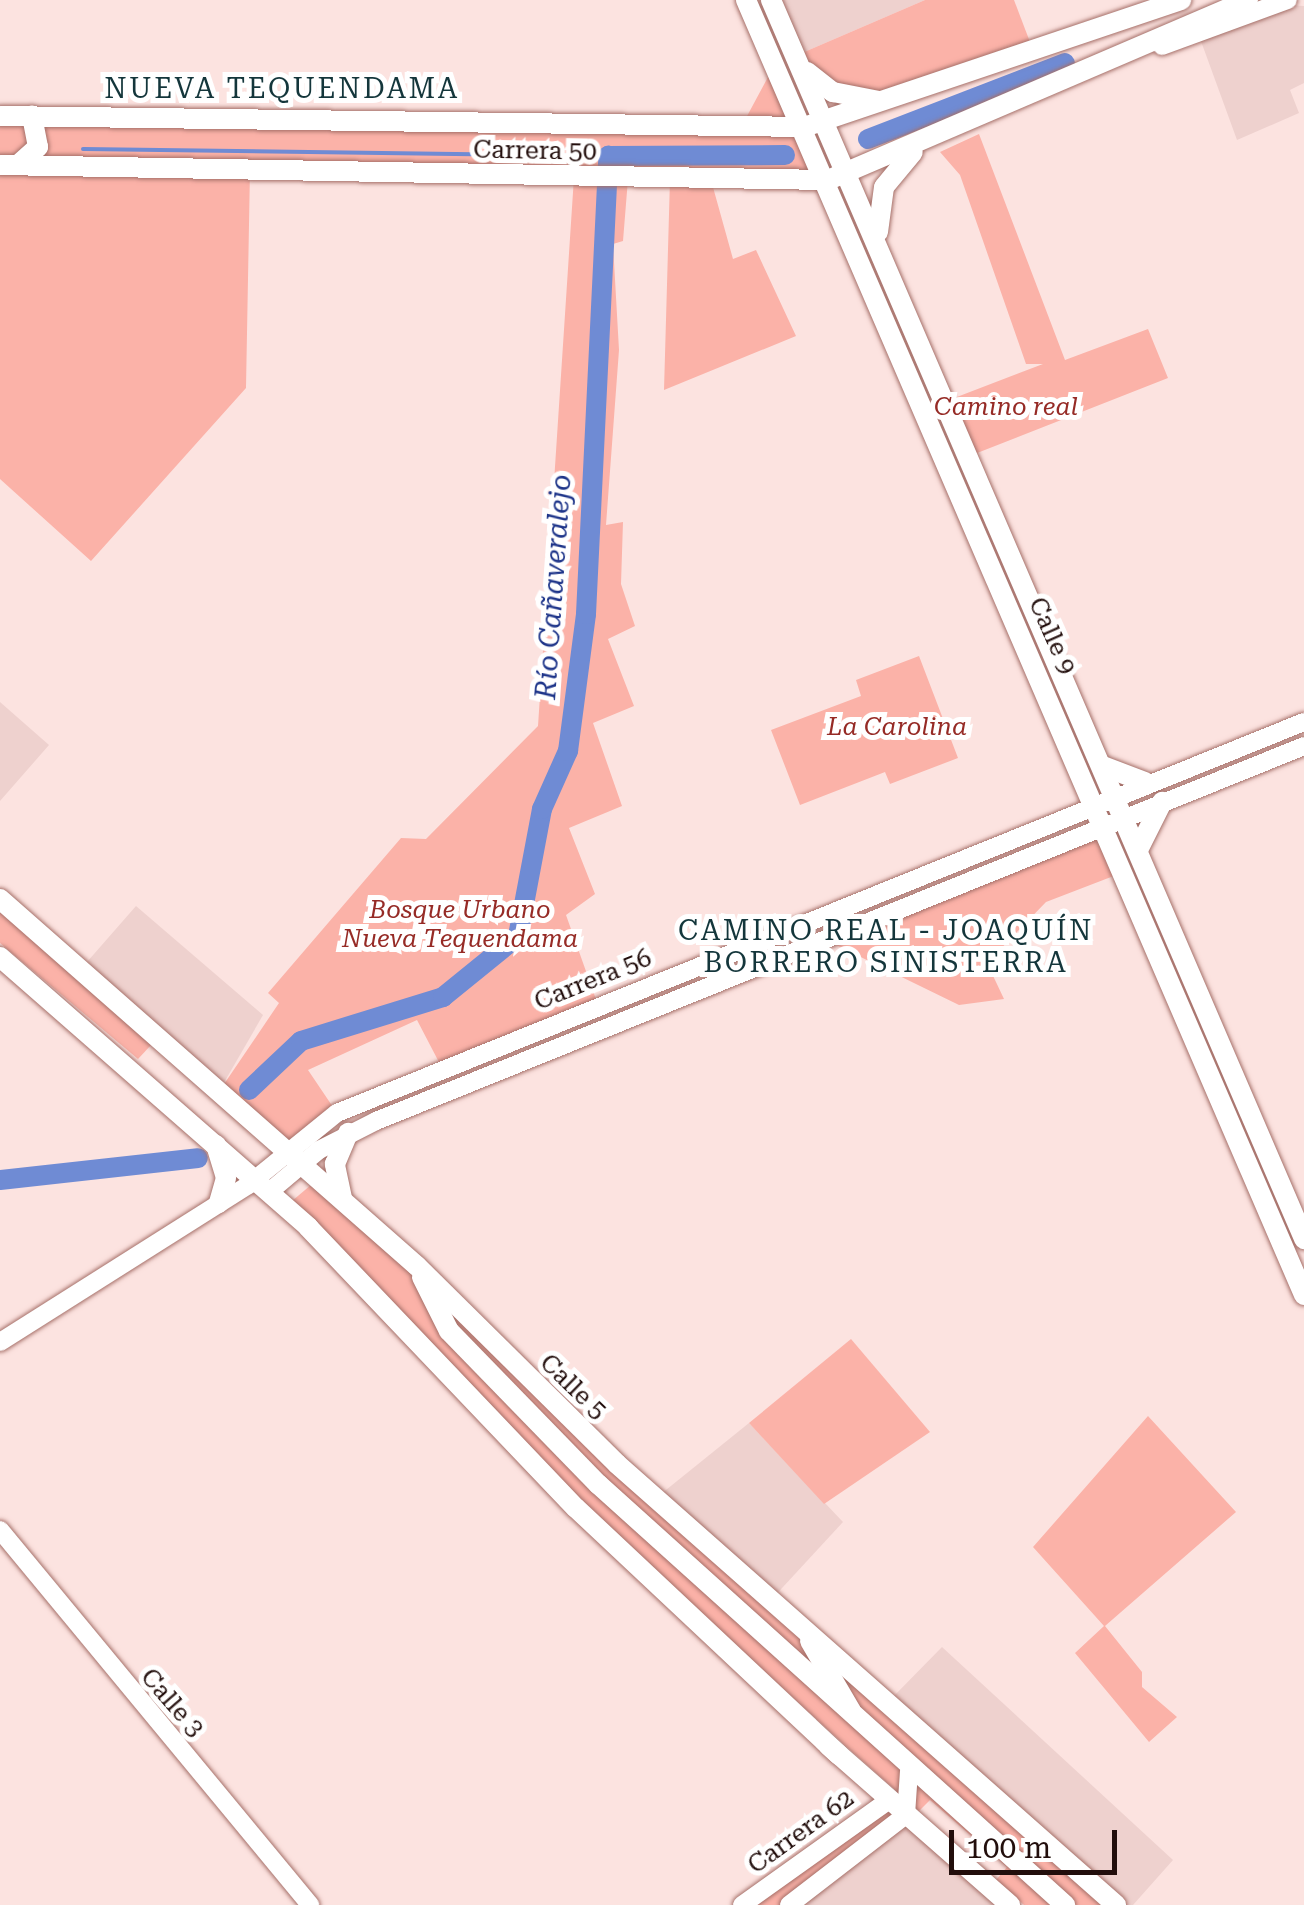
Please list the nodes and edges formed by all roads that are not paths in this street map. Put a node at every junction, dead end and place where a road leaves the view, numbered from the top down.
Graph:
1 (1147, 0) edge
2 (1248, 0) edge
3 (1288, 0) edge
4 (747, 1) edge
5 (1176, 2) edge
6 (1304, 6) edge
7 (775, 8) edge
8 (1268, 8) junction
9 (1033, 50) junction
10 (795, 56) junction
11 (1051, 86) junction
12 (891, 101) junction
13 (0, 116) edge
14 (32, 116) junction
15 (816, 130) junction
16 (925, 143) junction
17 (9, 165) edge
18 (836, 173) junction
19 (878, 238) junction
20 (949, 400) junction
21 (934, 433) junction
22 (971, 516) junction
23 (1006, 533) junction
24 (1304, 722) edge
25 (1304, 746) edge
26 (1103, 766) junction
27 (1146, 782) junction
28 (1106, 799) junction
29 (1162, 802) junction
30 (1114, 820) junction
31 (1138, 852) junction
32 (0, 899) edge
33 (0, 956) edge
34 (1243, 1100) junction
35 (348, 1133) junction
36 (1234, 1138) junction
37 (212, 1140) junction
38 (293, 1156) junction
39 (1248, 1170) junction
40 (262, 1185) junction
41 (1282, 1191) junction
42 (219, 1203) junction
43 (346, 1204) junction
44 (1304, 1239) edge
45 (418, 1266) junction
46 (1304, 1295) edge
47 (0, 1342) edge
48 (0, 1530) edge
49 (801, 1626) junction
50 (862, 1730) junction
51 (909, 1771) junction
52 (890, 1800) junction
53 (906, 1815) junction
54 (310, 1905) edge
55 (742, 1905) edge
56 (788, 1905) edge
57 (1010, 1905) edge
58 (1064, 1905) edge
59 (1116, 1905) edge

1 - 9 street, Carrera 50
2 - 11 main road, Carrera 50
3 - 8 street
4 - 7 main road
4 - 15 main road, Calle 9
5 - 9 main road, Carrera 50
6 - 8 street
7 - 10 main road, Calle 9
8 - 11 street, Carrera 50
9 - 12 main road, Carrera 50
10 - 12 main road
10 - 15 main road, Calle 9
11 - 16 main road, Carrera 50
12 - 15 main road, Carrera 50
13 - 14 main road, Carrera 50
14 - 15 main road, Carrera 50
14 - 17 main road
15 - 18 main road, Calle 9
16 - 18 main road, Carrera 50
16 - 19 main road
17 - 18 main road, Carrera 50
18 - 19 main road, Calle 9
18 - 21 main road, Calle 9
19 - 20 main road, Calle 9
20 - 21 main road
20 - 23 main road, Calle 9
21 - 22 main road, Calle 9
22 - 23 main road
22 - 28 main road, Calle 9
23 - 26 main road, Calle 9
24 - 27 street, Carrera 56
25 - 29 street, Carrera 56
26 - 27 main road
26 - 28 main road, Calle 9
27 - 28 street, Carrera 56
28 - 30 main road, Calle 9
28 - 38 street, Carrera 56
29 - 30 street, Carrera 56
29 - 31 main road
30 - 31 main road, Calle 9
30 - 35 street, Carrera 56
30 - 36 main road, Calle 9
31 - 34 main road, Calle 9
32 - 38 main road, Calle 5
33 - 37 main road
34 - 36 main road
34 - 41 main road, Calle 9
35 - 38 street, Carrera 56
35 - 43 main road
36 - 39 main road, Calle 9
37 - 40 main road
37 - 42 main road
38 - 40 street, Carrera 56
38 - 43 main road, Calle 5
39 - 41 main road
39 - 46 main road, Calle 9
40 - 42 street, Carrera 56
40 - 52 main road
41 - 44 main road, Calle 9
42 - 47 street, Carrera 56
43 - 45 main road, Calle 5
45 - 49 main road, Calle 5
45 - 50 main road
48 - 54 street, Calle 3
49 - 50 main road
49 - 59 main road, Calle 5
50 - 51 main road
51 - 53 street
51 - 58 main road
52 - 53 main road
52 - 55 street, Carrera 62
53 - 56 street, Carrera 62
53 - 57 main road

